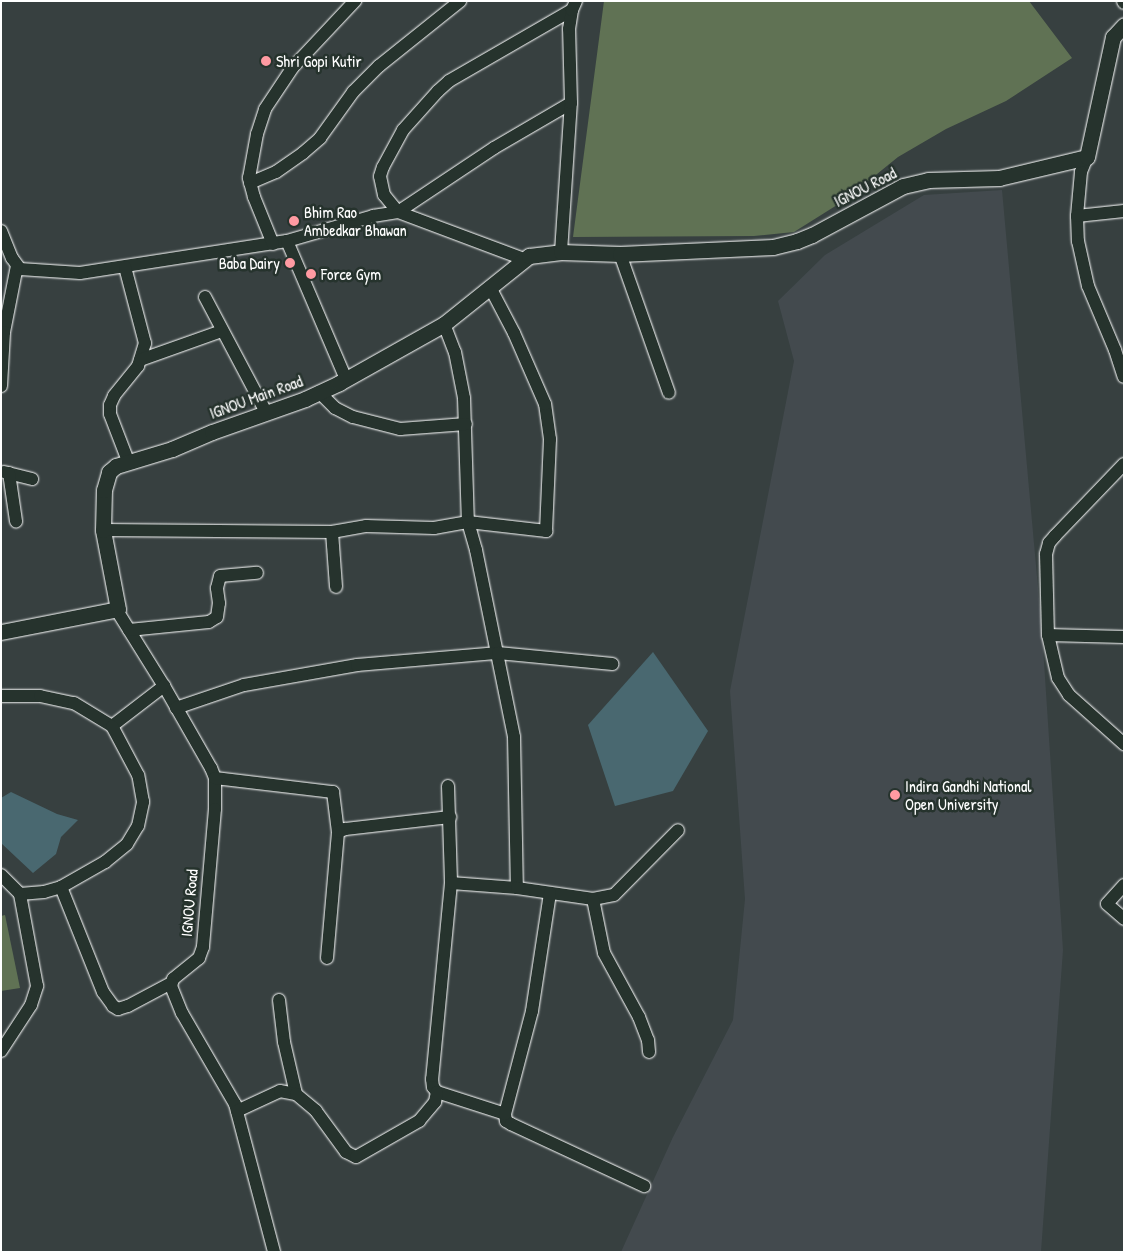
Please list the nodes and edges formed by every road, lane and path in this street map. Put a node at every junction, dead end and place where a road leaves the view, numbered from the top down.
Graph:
1 (355, 1) edge
2 (460, 1) edge
3 (574, 6) edge
4 (1124, 25) edge
5 (570, 103) junction
6 (1086, 157) junction
7 (250, 183) junction
8 (1124, 211) edge
9 (398, 212) junction
10 (1077, 216) junction
11 (1, 231) edge
12 (287, 241) junction
13 (274, 244) junction
14 (560, 252) junction
15 (620, 254) junction
16 (524, 259) junction
17 (17, 266) junction
18 (125, 268) junction
19 (490, 286) junction
20 (204, 298) dead end
21 (444, 324) junction
22 (222, 331) junction
23 (3, 332) edge
24 (140, 360) junction
25 (1124, 377) edge
26 (346, 379) junction
27 (1, 386) edge
28 (319, 392) junction
29 (669, 393) dead end
30 (266, 412) junction
31 (466, 424) junction
32 (128, 461) junction
33 (1124, 464) edge
34 (5, 473) edge
35 (32, 479) dead end
36 (16, 521) dead end
37 (468, 522) junction
38 (103, 530) junction
39 (332, 532) junction
40 (257, 573) dead end
41 (336, 587) dead end
42 (116, 609) junction
43 (129, 630) junction
44 (1, 632) edge
45 (1048, 635) junction
46 (1124, 637) edge
47 (498, 653) junction
48 (612, 664) dead end
49 (164, 686) junction
50 (1, 696) edge
51 (176, 708) junction
52 (112, 726) junction
53 (1124, 744) edge
54 (214, 778) junction
55 (448, 786) dead end
56 (450, 817) junction
57 (678, 830) dead end
58 (338, 832) junction
59 (1, 876) edge
60 (451, 883) junction
61 (1124, 885) edge
62 (61, 887) junction
63 (517, 888) junction
64 (550, 893) junction
65 (20, 894) junction
66 (593, 899) junction
67 (1124, 918) edge
68 (327, 958) dead end
69 (171, 982) junction
70 (279, 1000) dead end
71 (1, 1051) edge
72 (649, 1052) dead end
73 (437, 1092) junction
74 (296, 1094) junction
75 (237, 1111) junction
76 (505, 1114) junction
77 (644, 1186) dead end
78 (274, 1252) edge

1 - 7 street
2 - 7 street
3 - 5 street
3 - 9 street
4 - 6 street
5 - 9 street
5 - 14 street
6 - 10 street
6 - 15 street, IGNOU Road
7 - 13 street
8 - 10 street
9 - 12 street
9 - 16 street
10 - 25 street
11 - 17 street
12 - 13 street
12 - 26 street
13 - 18 street
14 - 15 street, IGNOU Road
14 - 16 street, IGNOU Road
15 - 29 street
16 - 19 street, IGNOU Main Road
17 - 18 street
17 - 23 street
18 - 24 street
19 - 21 street, IGNOU Main Road
19 - 37 street
20 - 22 street
21 - 26 street, IGNOU Main Road
21 - 31 street
22 - 24 street
22 - 30 street
23 - 27 street
24 - 32 street
26 - 28 street, IGNOU Main Road
28 - 30 street, IGNOU Main Road
28 - 31 street
30 - 32 street, IGNOU Main Road
31 - 37 street
32 - 38 street, IGNOU Main Road
33 - 45 street
34 - 35 street
34 - 36 street
37 - 39 street
37 - 47 street
38 - 39 street
38 - 42 street, IGNOU Main Road
39 - 41 street
40 - 43 street
42 - 43 street, IGNOU Road
42 - 44 street
43 - 49 street, IGNOU Road
45 - 46 street
45 - 53 street
47 - 48 street
47 - 51 street
47 - 63 street
49 - 51 street, IGNOU Road
49 - 52 street
50 - 52 street
51 - 54 street, IGNOU Road
52 - 62 street
54 - 58 street
54 - 69 street, IGNOU Road
55 - 56 street
56 - 58 street
56 - 60 street
57 - 66 street
58 - 68 street
59 - 65 street
60 - 63 street
60 - 73 street
61 - 67 street
62 - 65 street
62 - 69 street, IGNOU Road
63 - 64 street
64 - 66 street
64 - 76 street
65 - 71 street
66 - 72 street
69 - 75 street
70 - 74 street
73 - 74 street
73 - 76 street
74 - 75 street
75 - 78 street
76 - 77 street

